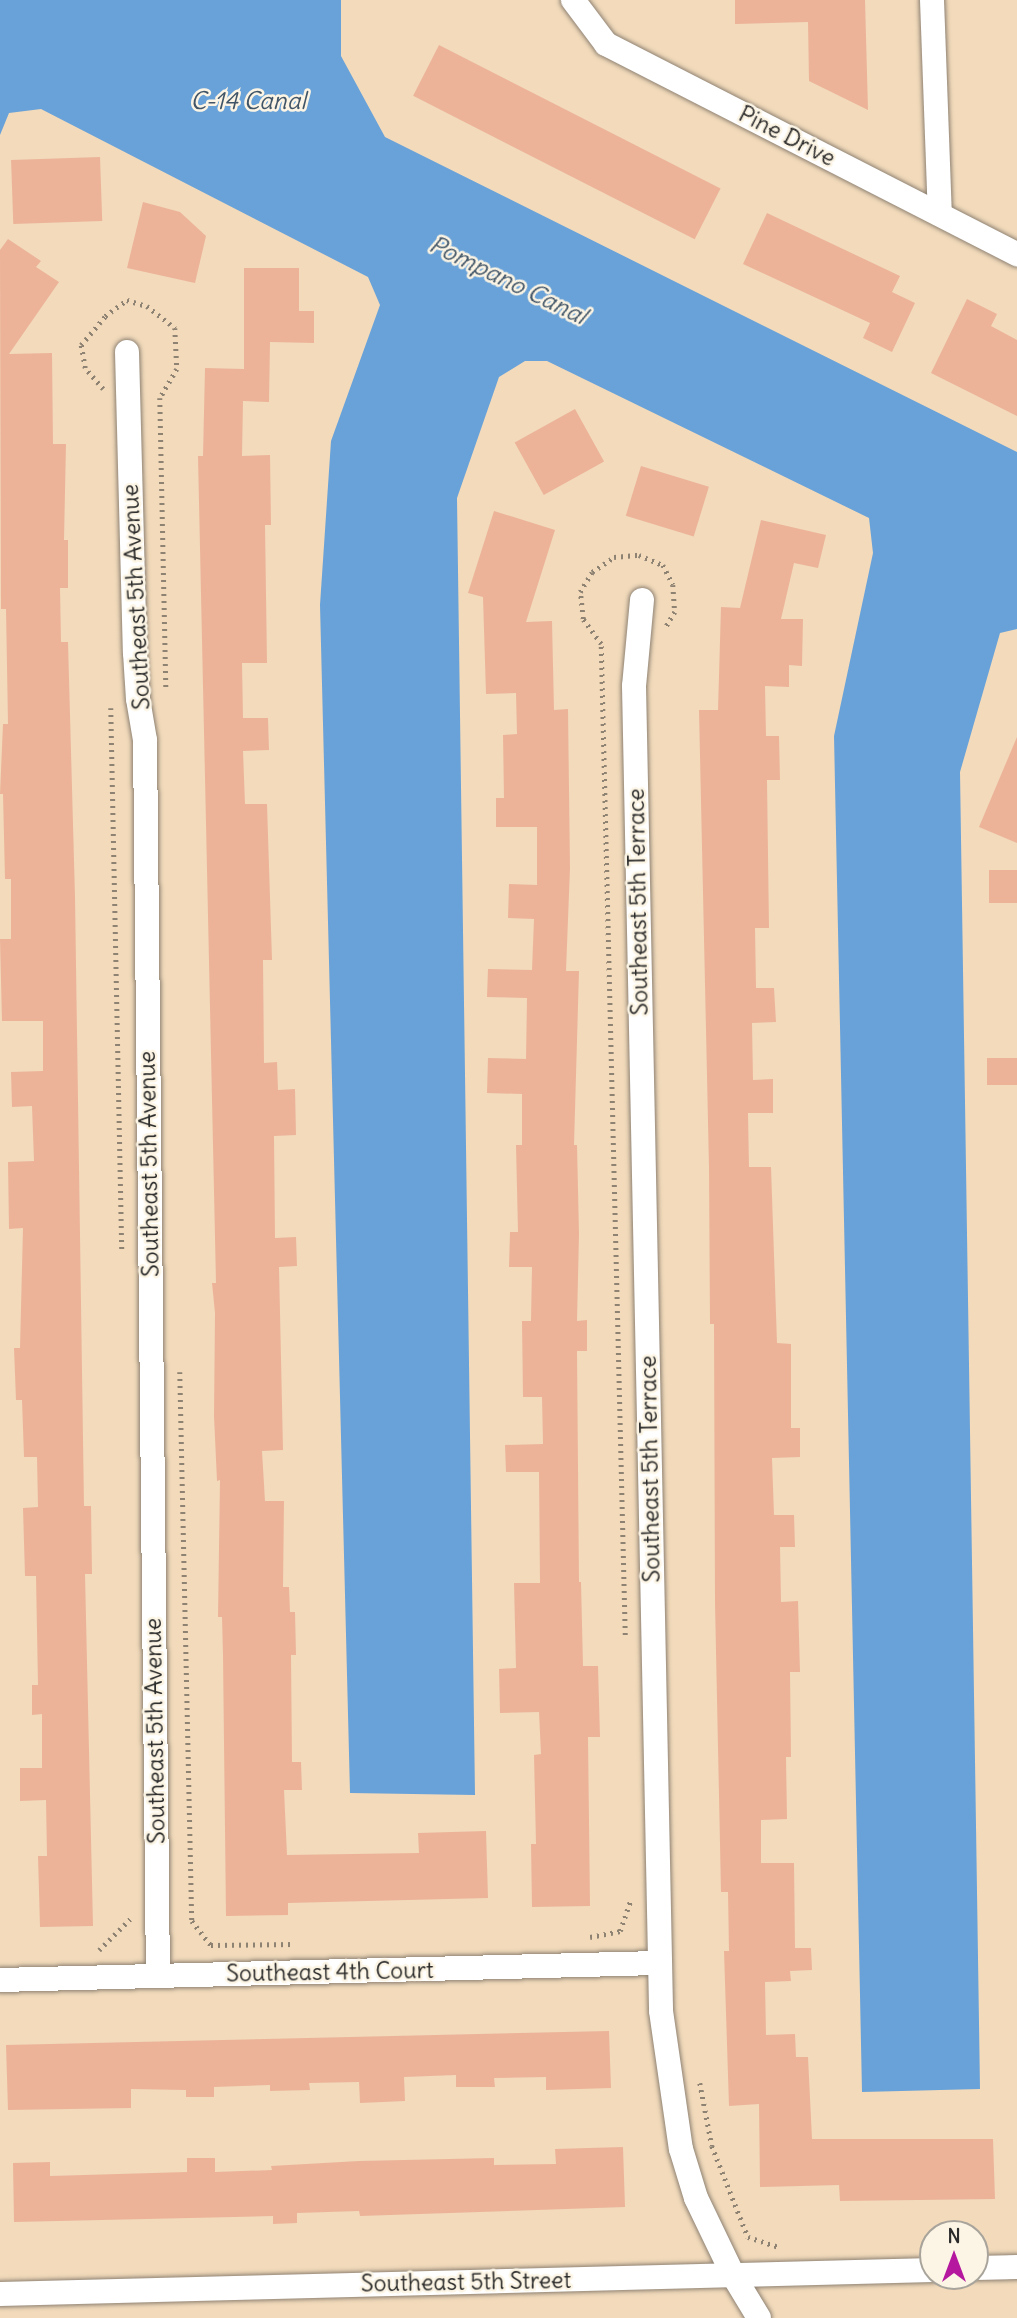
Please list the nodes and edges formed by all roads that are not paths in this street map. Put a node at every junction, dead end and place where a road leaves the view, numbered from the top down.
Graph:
1 (573, 0) edge
2 (932, 0) edge
3 (940, 214) junction
4 (1017, 254) edge
5 (127, 352) dead end
6 (642, 600) dead end
7 (660, 1963) junction
8 (158, 1976) junction
9 (0, 1980) edge
10 (1017, 2267) edge
11 (989, 2268) edge
12 (919, 2270) edge
13 (733, 2275) junction
14 (0, 2294) edge
15 (759, 2318) edge

1 - 3 street, Pine Drive
2 - 3 street
3 - 4 street, Pine Drive
5 - 8 street, Southeast 5th Avenue
6 - 7 street, Southeast 5th Terrace
7 - 8 street, Southeast 4th Court
7 - 13 street, Southeast 5th Terrace
8 - 9 street, Southeast 4th Court
10 - 11 street
12 - 13 street, Southeast 5th Street
13 - 14 street, Southeast 5th Street
13 - 15 street, Southeast 5th Terrace

